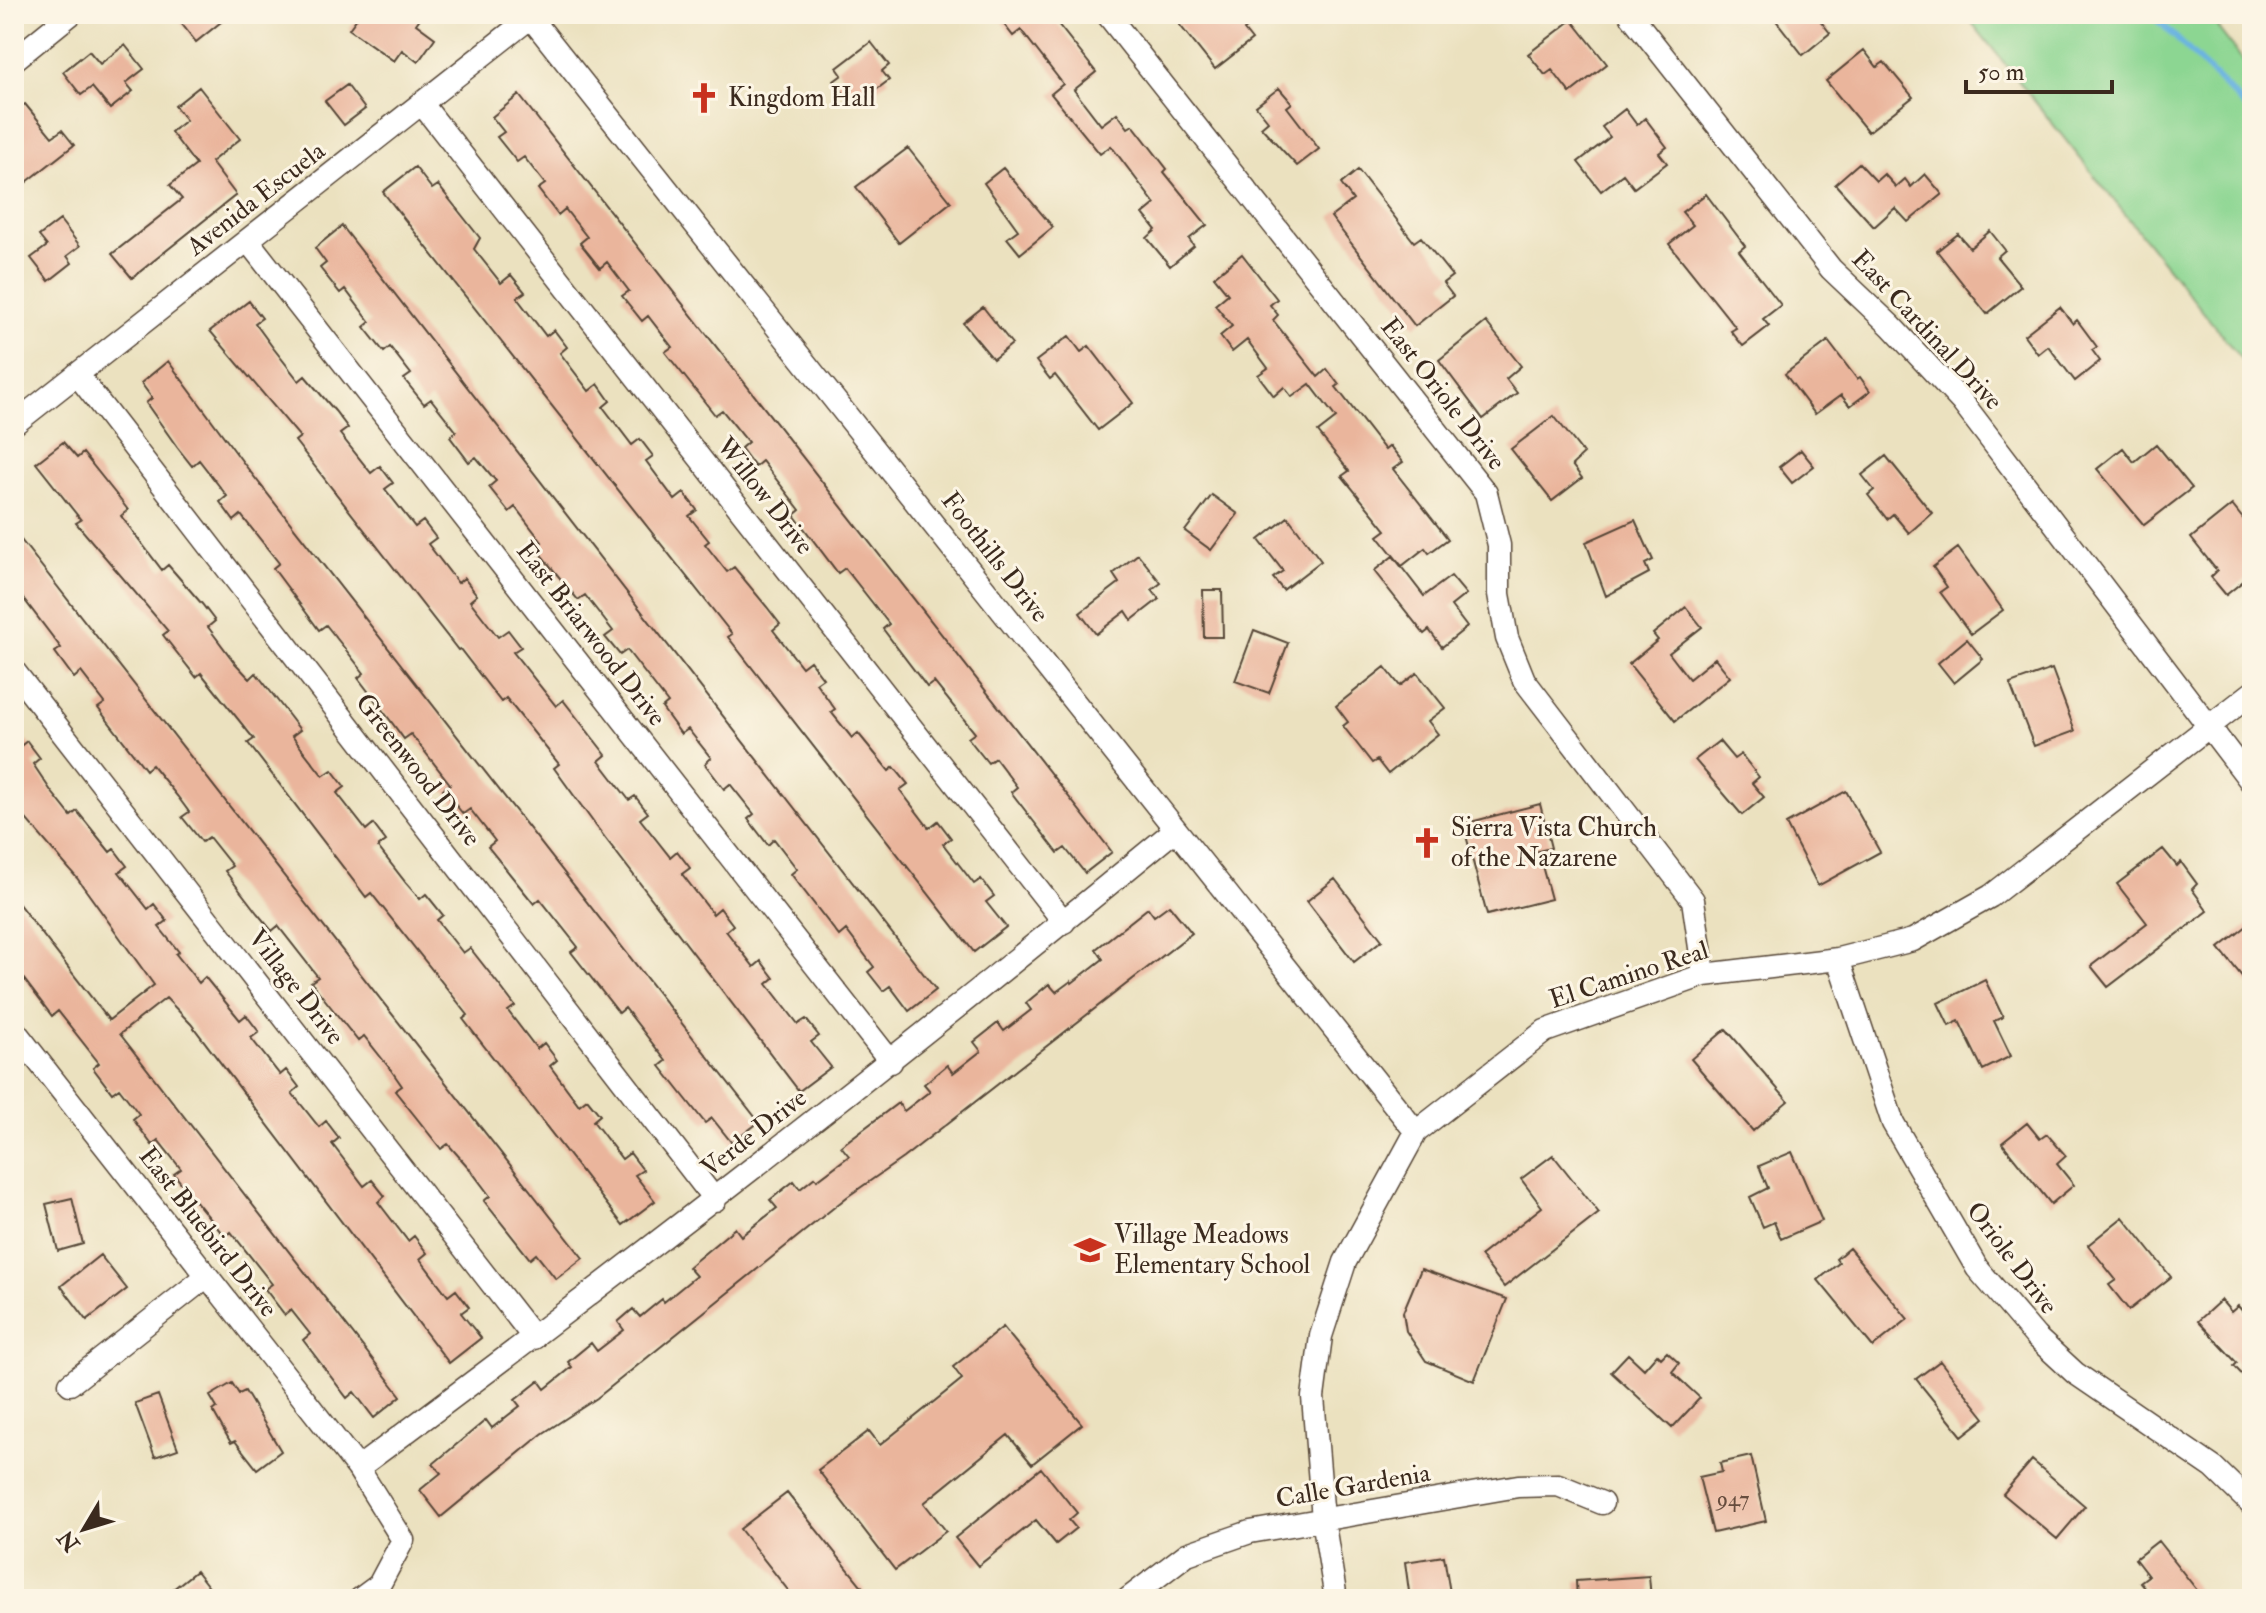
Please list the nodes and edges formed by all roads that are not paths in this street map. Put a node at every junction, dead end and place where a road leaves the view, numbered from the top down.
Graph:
1 (71, 14) edge
2 (1107, 14) edge
3 (1630, 14) edge
4 (530, 16) edge
5 (14, 60) edge
6 (422, 104) junction
7 (248, 241) junction
8 (77, 374) junction
9 (14, 424) edge
10 (14, 671) edge
11 (2252, 693) edge
12 (2206, 726) junction
13 (2252, 783) edge
14 (1175, 830) junction
15 (1064, 922) junction
16 (1838, 959) junction
17 (1704, 975) junction
18 (14, 1030) edge
19 (891, 1062) junction
20 (1416, 1132) junction
21 (715, 1200) junction
22 (207, 1276) junction
23 (534, 1338) junction
24 (70, 1384) dead end
25 (358, 1468) junction
26 (1602, 1503) dead end
27 (2252, 1505) edge
28 (1323, 1519) junction
29 (360, 1599) edge
30 (1128, 1599) edge
31 (1336, 1599) edge

1 - 5 street
2 - 17 street, East Oriole Drive
3 - 12 street, East Cardinal Drive
4 - 6 street, Avenida Escuela
4 - 14 street, Foothills Drive
6 - 7 street, Avenida Escuela
6 - 15 street, Willow Drive
7 - 8 street, Avenida Escuela
7 - 19 street, East Briarwood Drive
8 - 9 street, Avenida Escuela
8 - 21 street, Greenwood Drive
10 - 23 street, Village Drive
11 - 12 street, El Camino Real
12 - 13 street, East Cardinal Drive
12 - 16 street, El Camino Real
14 - 15 street, Verde Drive
14 - 20 street, Foothills Drive
15 - 19 street, Verde Drive
16 - 17 street, El Camino Real
16 - 27 street, Oriole Drive
17 - 20 street, El Camino Real
18 - 22 street, East Bluebird Drive
19 - 21 street, Verde Drive
20 - 28 street, El Camino Real
21 - 23 street, Verde Drive
22 - 24 street
22 - 25 street, East Bluebird Drive
23 - 25 street, Verde Drive
25 - 29 street, East Bluebird Drive
26 - 28 street, Calle Gardenia
28 - 30 street, Calle Gardenia
28 - 31 street, El Camino Real

